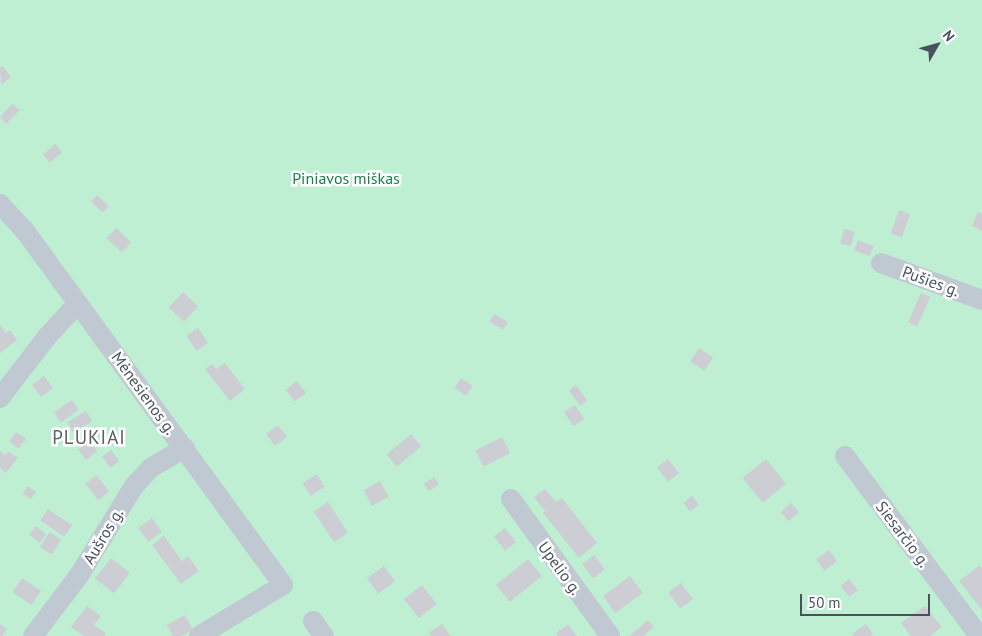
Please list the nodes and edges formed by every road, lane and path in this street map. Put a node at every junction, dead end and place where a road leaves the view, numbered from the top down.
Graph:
1 (0, 204) edge
2 (881, 263) dead end
3 (982, 300) edge
4 (78, 303) junction
5 (0, 398) edge
6 (185, 448) junction
7 (845, 456) dead end
8 (510, 499) dead end
9 (33, 636) edge
10 (199, 636) edge
11 (610, 636) edge
12 (980, 636) edge

1 - 4 street, Mėnesienos g.
2 - 3 street, Pušies g.
4 - 5 street
4 - 6 street, Mėnesienos g.
6 - 9 street, Aušros g.
6 - 10 street, Mėnesienos g.
7 - 12 street, Siesarčio g.
8 - 11 street, Upelio g.

